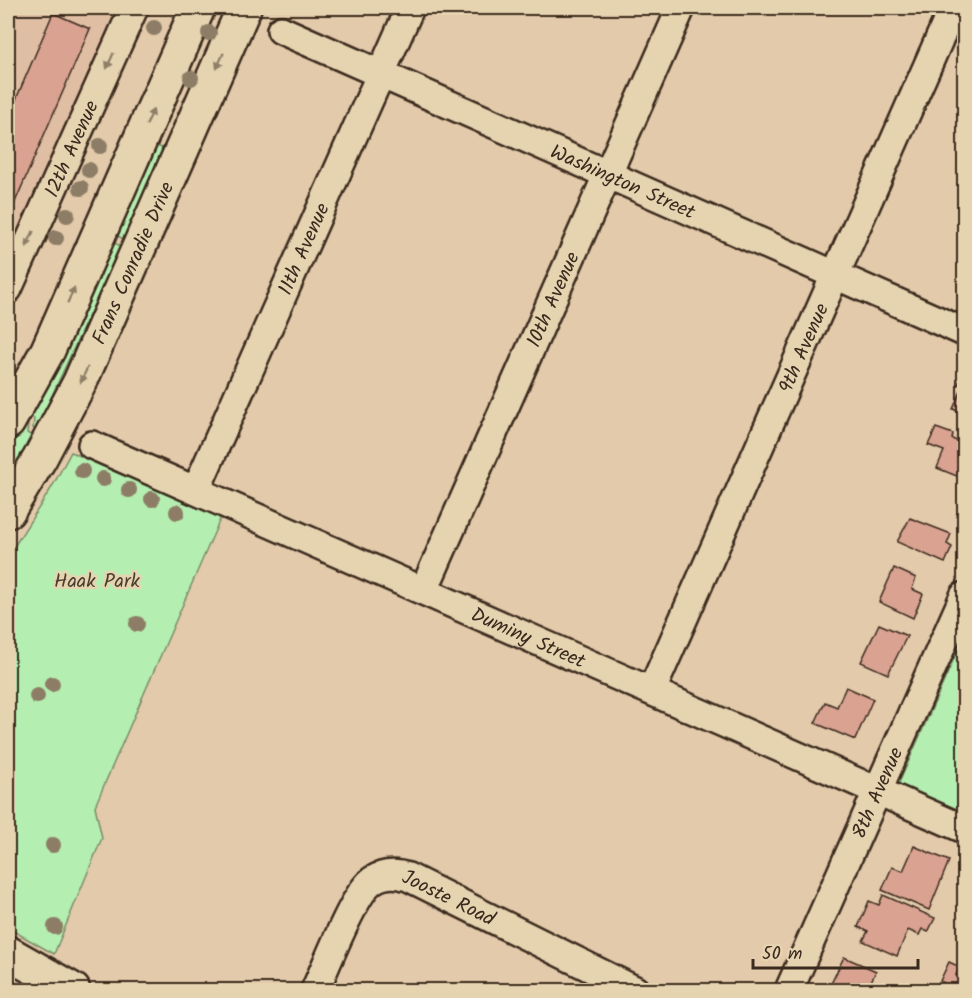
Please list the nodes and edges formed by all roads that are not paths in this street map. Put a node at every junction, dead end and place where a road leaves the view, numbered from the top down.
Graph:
1 (134, 8) edge
2 (198, 8) edge
3 (244, 8) edge
4 (410, 8) edge
5 (681, 8) edge
6 (953, 8) edge
7 (281, 30) dead end
8 (380, 74) junction
9 (608, 174) junction
10 (834, 276) junction
11 (8, 290) edge
12 (964, 332) edge
13 (8, 422) edge
14 (92, 445) dead end
15 (196, 490) junction
16 (8, 511) edge
17 (424, 590) junction
18 (964, 596) edge
19 (652, 690) junction
20 (879, 791) junction
21 (964, 829) edge
22 (8, 953) edge
23 (73, 990) edge
24 (315, 990) edge
25 (635, 990) edge
26 (789, 990) edge

1 -> 11 street, 12th Avenue
13 -> 2 main road
3 -> 16 main road, Frans Conradie Drive
4 - 8 street, 11th Avenue
5 - 9 street, 10th Avenue
6 - 10 street, 9th Avenue
7 - 8 street, Washington Street
8 - 9 street, Washington Street
8 - 15 street, 11th Avenue
9 - 10 street, Washington Street
9 - 17 street, 10th Avenue
10 - 12 street, Washington Street
10 - 19 street, 9th Avenue
14 - 15 street, Duminy Street
15 - 17 street, Duminy Street
17 - 19 street, Duminy Street
18 - 20 street, 8th Avenue
19 - 20 street, Duminy Street
20 - 21 street, Duminy Street
20 - 26 street, 8th Avenue
22 - 23 main road
24 - 25 street, Jooste Road

